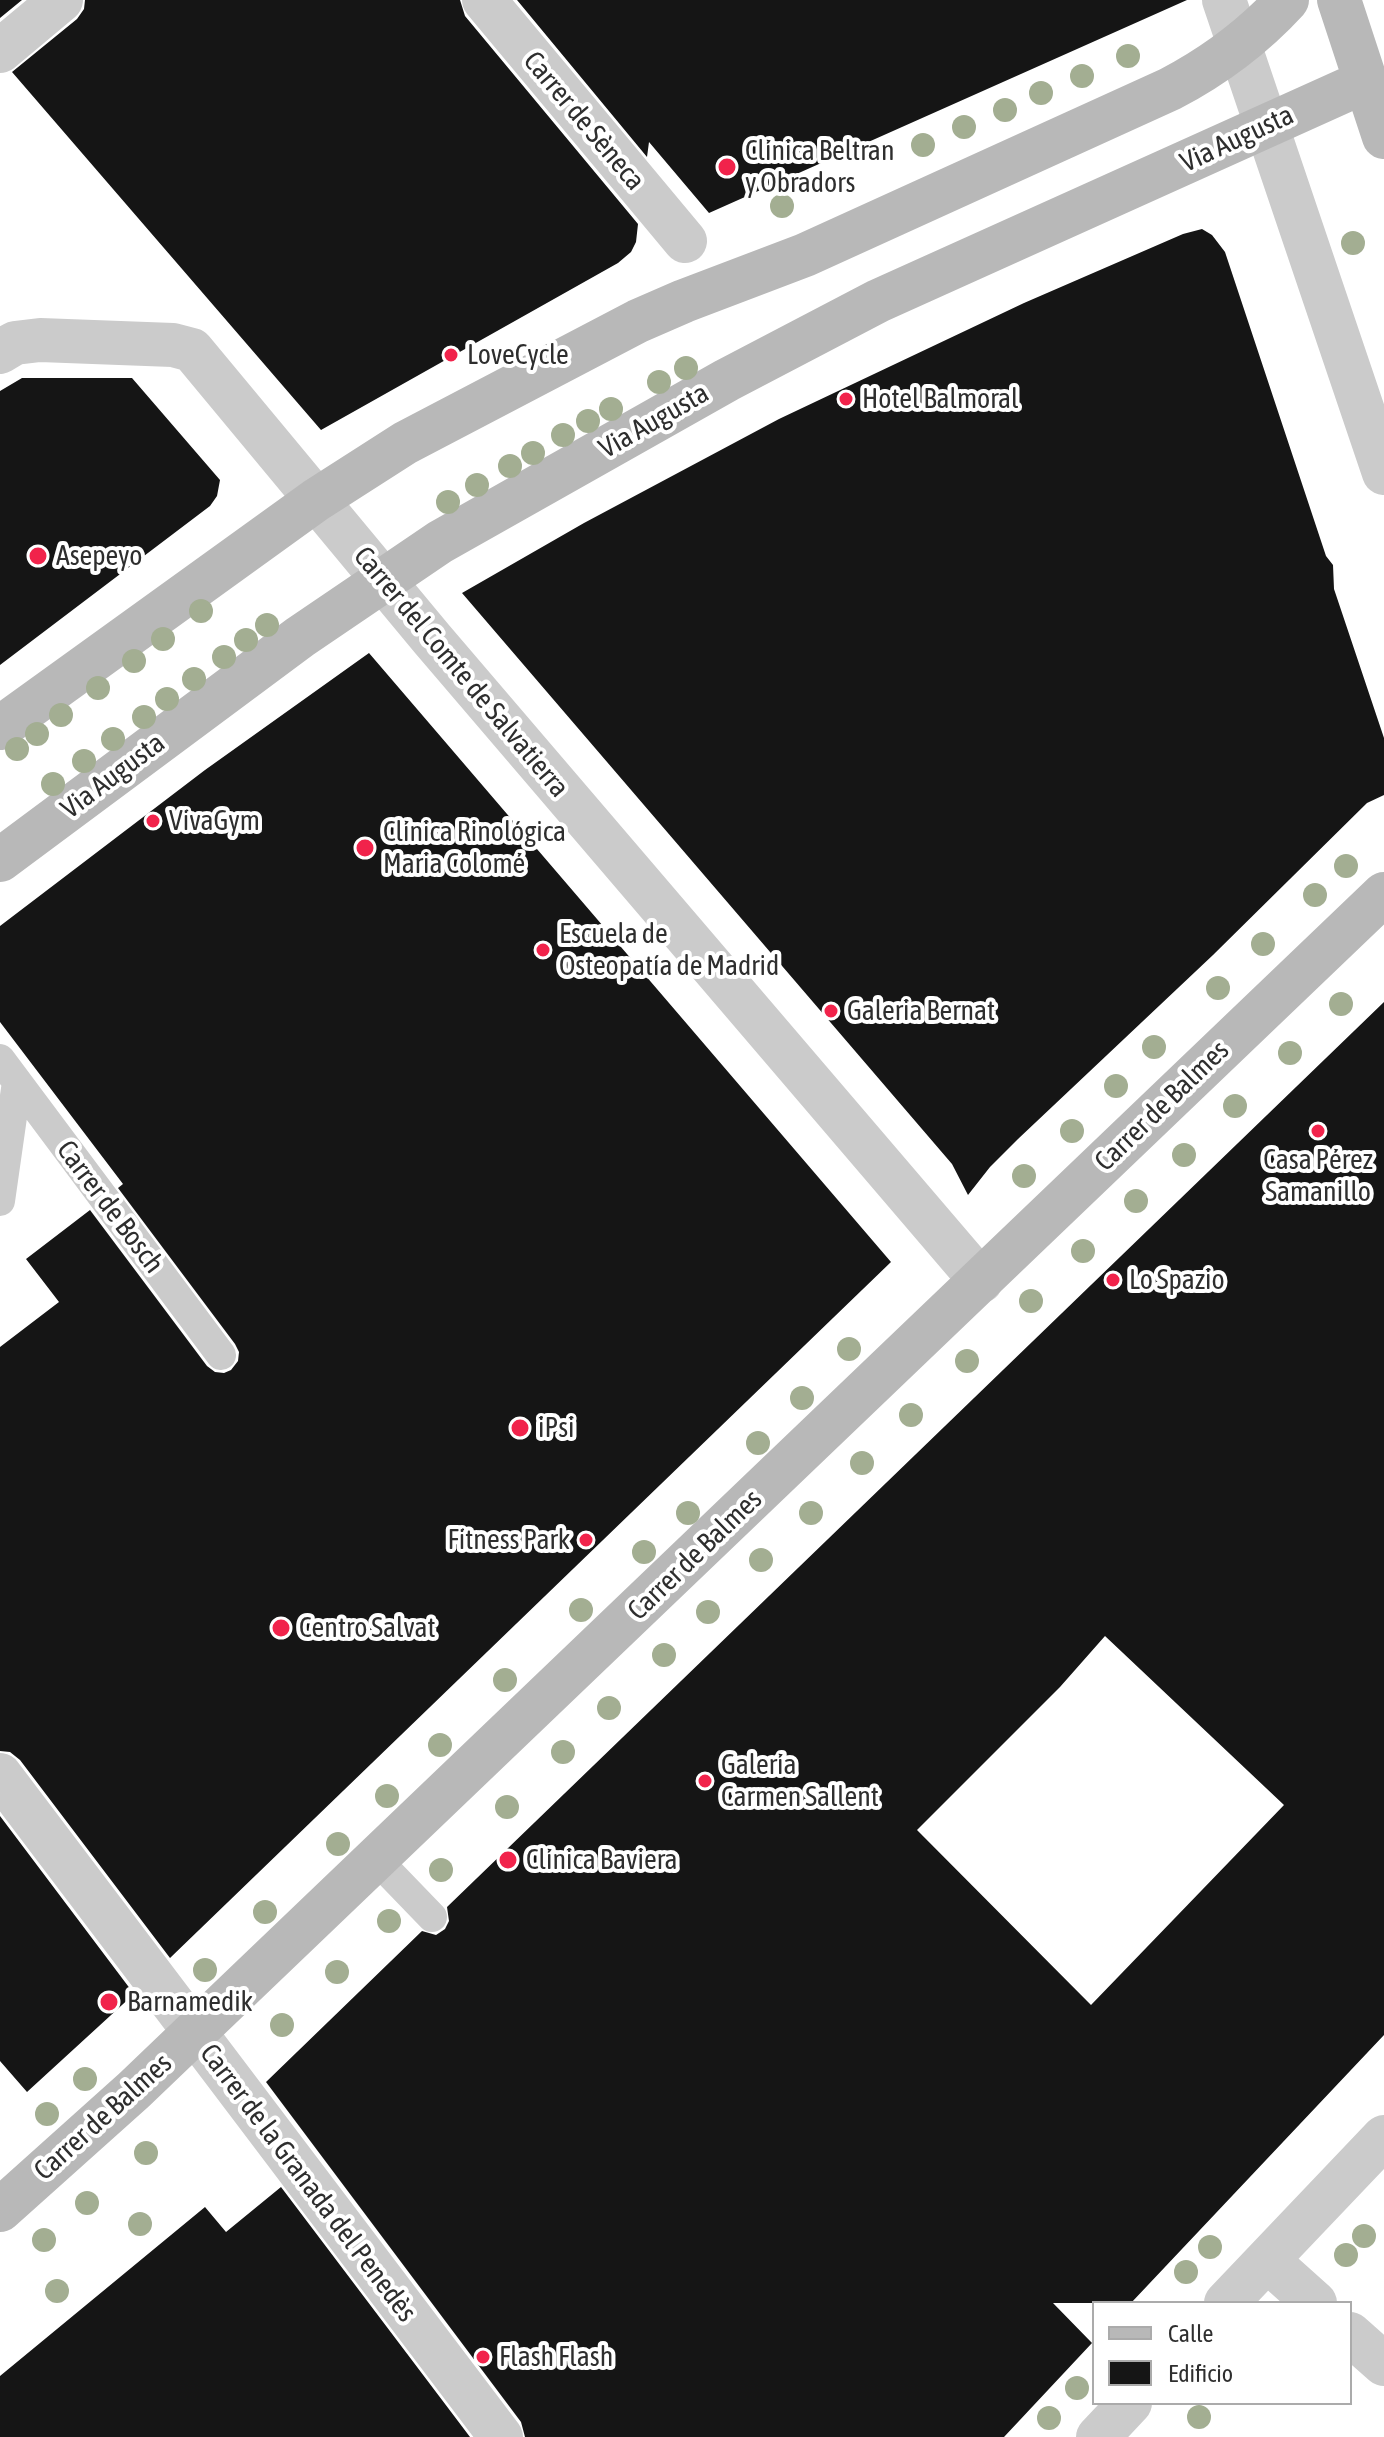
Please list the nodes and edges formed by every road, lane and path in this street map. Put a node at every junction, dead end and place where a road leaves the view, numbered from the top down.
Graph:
1 (61, 0) edge
2 (484, 0) edge
3 (1224, 0) edge
4 (1287, 0) edge
5 (1339, 0) edge
6 (1238, 46) junction
7 (0, 51) edge
8 (1375, 77) edge
9 (1266, 125) junction
10 (1384, 137) edge
11 (685, 241) dead end
12 (5, 340) edge
13 (1384, 473) edge
14 (316, 500) junction
15 (383, 579) junction
16 (0, 728) edge
17 (0, 860) edge
18 (1384, 894) edge
19 (6, 1079) edge
20 (0, 1201) edge
21 (981, 1281) junction
22 (221, 1355) dead end
23 (0, 1775) edge
24 (376, 1859) junction
25 (432, 1917) dead end
26 (194, 2032) junction
27 (1384, 2137) edge
28 (0, 2210) edge
29 (1267, 2260) junction
30 (1228, 2301) edge
31 (1313, 2301) edge
32 (1352, 2336) edge
33 (1384, 2364) edge
34 (1128, 2405) edge
35 (501, 2437) edge
36 (1098, 2437) edge

1 - 7 street
2 - 11 street, Carrer de Sèneca
3 - 6 street
4 - 6 main road
5 - 8 main road
6 - 9 street
6 - 14 main road
8 - 9 main road, Via Augusta
8 - 10 main road
9 - 13 street
9 - 15 main road, Via Augusta
12 - 14 street, Carrer del Comte de Salvatierra
14 - 15 street, Carrer del Comte de Salvatierra
14 - 16 main road
15 - 17 main road, Via Augusta
15 - 21 street, Carrer del Comte de Salvatierra
18 - 21 main road, Carrer de Balmes
19 - 20 lane
19 - 22 lane, Carrer de Bosch
21 - 24 main road, Carrer de Balmes
23 - 26 street, Carrer de la Granada del Penedès
24 - 25 lane
24 - 26 main road, Carrer de Balmes
26 - 28 main road, Carrer de Balmes
26 - 35 street, Carrer de la Granada del Penedès
27 - 29 street
29 - 30 street
29 - 31 street
32 - 33 street
34 - 36 street

